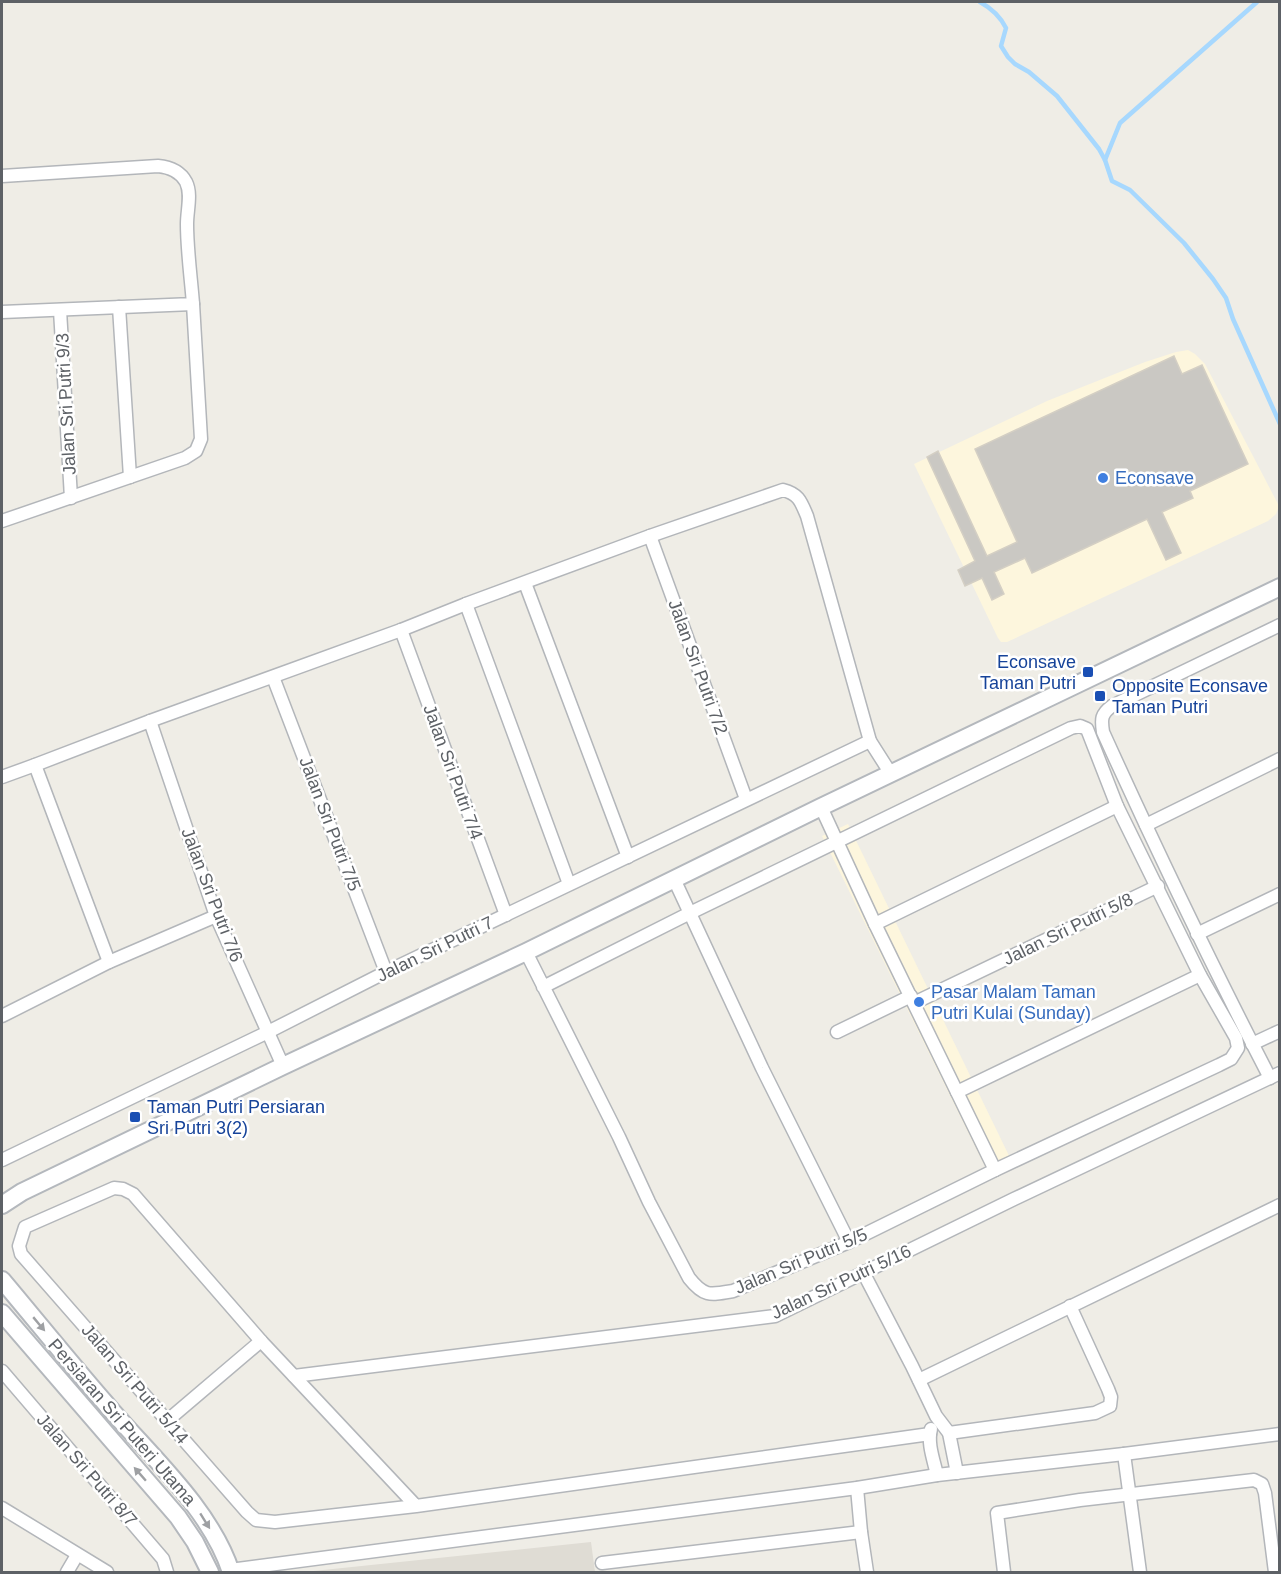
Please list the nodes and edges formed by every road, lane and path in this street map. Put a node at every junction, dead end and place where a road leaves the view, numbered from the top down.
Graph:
1 (2, 176) edge
2 (193, 304) junction
3 (119, 307) junction
4 (60, 310) junction
5 (2, 312) edge
6 (130, 477) junction
7 (71, 498) junction
8 (2, 521) edge
9 (650, 536) junction
10 (525, 583) junction
11 (1280, 587) edge
12 (466, 604) junction
13 (1280, 625) edge
14 (401, 630) junction
15 (273, 677) junction
16 (150, 721) junction
17 (870, 741) junction
18 (1280, 759) edge
19 (35, 765) junction
20 (891, 774) junction
21 (2, 777) edge
22 (746, 799) junction
23 (1117, 806) junction
24 (821, 807) junction
25 (1146, 825) junction
26 (837, 841) junction
27 (628, 857) junction
28 (674, 879) junction
29 (568, 884) junction
30 (1158, 886) junction
31 (1280, 894) edge
32 (690, 913) junction
33 (506, 915) junction
34 (216, 916) junction
35 (874, 924) junction
36 (1197, 934) junction
37 (526, 952) junction
38 (109, 962) junction
39 (386, 972) junction
40 (1200, 975) junction
41 (543, 987) junction
42 (912, 999) junction
43 (2, 1016) edge
44 (1280, 1031) edge
45 (268, 1032) junction
46 (837, 1032) dead end
47 (1252, 1044) junction
48 (283, 1066) junction
49 (1275, 1076) edge
50 (957, 1092) junction
51 (2, 1160) edge
52 (995, 1170) junction
53 (2, 1205) edge
54 (1280, 1205) edge
55 (849, 1242) junction
56 (863, 1272) junction
57 (2, 1280) edge
58 (1070, 1306) junction
59 (2, 1313) edge
60 (261, 1341) junction
61 (294, 1376) junction
62 (4, 1379) edge
63 (919, 1380) junction
64 (936, 1416) junction
65 (168, 1420) junction
66 (949, 1433) junction
67 (930, 1434) junction
68 (1280, 1434) edge
69 (1124, 1454) junction
70 (957, 1473) junction
71 (938, 1475) junction
72 (857, 1488) junction
73 (1130, 1494) junction
74 (416, 1506) junction
75 (2, 1508) edge
76 (861, 1532) junction
77 (195, 1542) junction
78 (77, 1555) junction
79 (602, 1563) dead end
80 (230, 1571) edge
81 (67, 1572) edge
82 (107, 1572) edge
83 (167, 1572) edge
84 (210, 1572) edge
85 (867, 1572) edge
86 (1004, 1572) edge
87 (1140, 1572) edge
88 (1275, 1572) edge

1 - 2 street
2 - 3 street
2 - 6 street
3 - 4 street
3 - 6 street
4 - 5 street
4 - 7 street, Jalan Sri Putri 9/3
6 - 7 street
7 - 8 street
9 - 10 street
9 - 17 street
9 - 22 street, Jalan Sri Putri 7/2
10 - 12 street
10 - 27 street
11 - 20 street
12 - 14 street
12 - 29 street
13 - 25 street
14 - 15 street
14 - 33 street, Jalan Sri Putri 7/4
15 - 16 street
15 - 39 street, Jalan Sri Putri 7/5
16 - 19 street
16 - 34 street, Jalan Sri Putri 7/6
17 - 20 street
17 - 22 street, Jalan Sri Putri 7
18 - 25 street
19 - 21 street
19 - 38 street
20 - 24 street
22 - 27 street, Jalan Sri Putri 7
23 - 26 street
23 - 30 street
23 - 35 street
24 - 26 street
24 - 28 street
25 - 36 street
26 - 32 street
26 - 35 street
27 - 29 street, Jalan Sri Putri 7
28 - 32 street
28 - 37 street
29 - 33 street, Jalan Sri Putri 7
30 - 40 street
30 - 42 street, Jalan Sri Putri 5/8
31 - 36 street
32 - 41 street
32 - 55 street
33 - 39 street, Jalan Sri Putri 7
34 - 38 street
34 - 45 street, Jalan Sri Putri 7/6
35 - 42 street
36 - 47 street
37 - 41 street, Jalan Sri Putri 5/5
37 - 48 street
38 - 43 street
39 - 45 street, Jalan Sri Putri 7
40 - 50 street
40 - 52 street, Jalan Sri Putri 5/5
41 - 55 street, Jalan Sri Putri 5/5
42 - 46 street, Jalan Sri Putri 5/8
42 - 50 street
44 - 47 street
45 - 48 street, Jalan Sri Putri 7/6
45 - 51 street, Jalan Sri Putri 7
47 - 49 street
48 - 53 street
49 - 56 street, Jalan Sri Putri 5/16
50 - 52 street
52 - 55 street, Jalan Sri Putri 5/5
54 - 58 street
56 - 61 street, Jalan Sri Putri 5/16
56 - 63 street
57 -> 80 street, Persiaran Sri Puteri Utama
58 - 63 street
58 - 66 street
77 -> 59 street, Persiaran Sri Puteri Utama
60 - 61 street
60 - 65 street
60 - 65 street, Jalan Sri Putri 5/14
61 - 74 street
62 - 83 street, Jalan Sri Putri 8/7
63 - 64 street
64 - 66 street
64 - 67 street
65 - 74 street, Jalan Sri Putri 5/14
66 - 70 street
67 - 71 street
67 - 74 street
68 - 69 street
69 - 70 street
69 - 73 street
70 - 71 street
71 - 72 street
72 - 76 street
72 - 80 street
73 - 86 street
73 - 87 street
73 - 88 street
75 - 78 street
76 - 79 street
76 - 85 street
77 - 80 street
77 - 84 street, Persiaran Sri Puteri Utama
78 - 81 street
78 - 82 street

